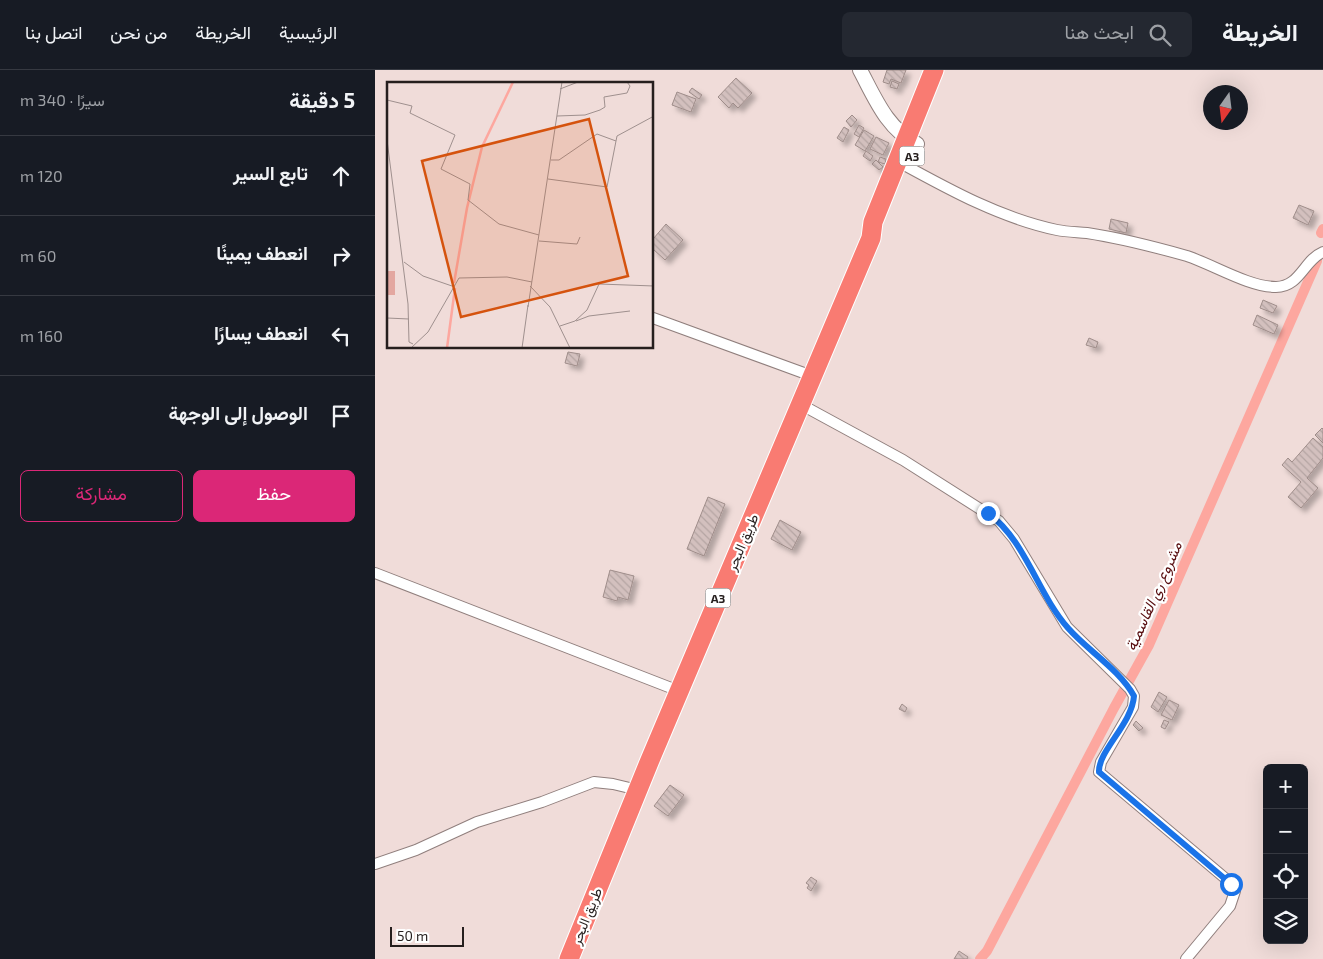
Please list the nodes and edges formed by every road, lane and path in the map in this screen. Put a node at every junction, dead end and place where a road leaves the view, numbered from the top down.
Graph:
1 (860, 70) edge
2 (934, 70) edge
3 (946, 70) edge
4 (912, 142) junction
5 (902, 164) junction
6 (1323, 252) edge
7 (654, 318) edge
8 (812, 376) junction
9 (800, 404) junction
10 (375, 572) edge
11 (679, 692) junction
12 (638, 790) junction
13 (375, 864) edge
14 (569, 959) edge
15 (1186, 959) edge

1 - 4 street
2 - 4 highway, طريق البحر / A3
3 - 4 highway, طريق البحر / A3
4 - 5 highway, طريق البحر / A3
5 - 6 street
5 - 8 highway, طريق البحر / A3
7 - 8 street
8 - 9 highway, طريق البحر / A3
9 - 11 highway, طريق البحر / A3
9 - 15 street
10 - 11 street
11 - 12 highway, طريق البحر / A3
12 - 13 street
12 - 14 highway, طريق البحر / A3

